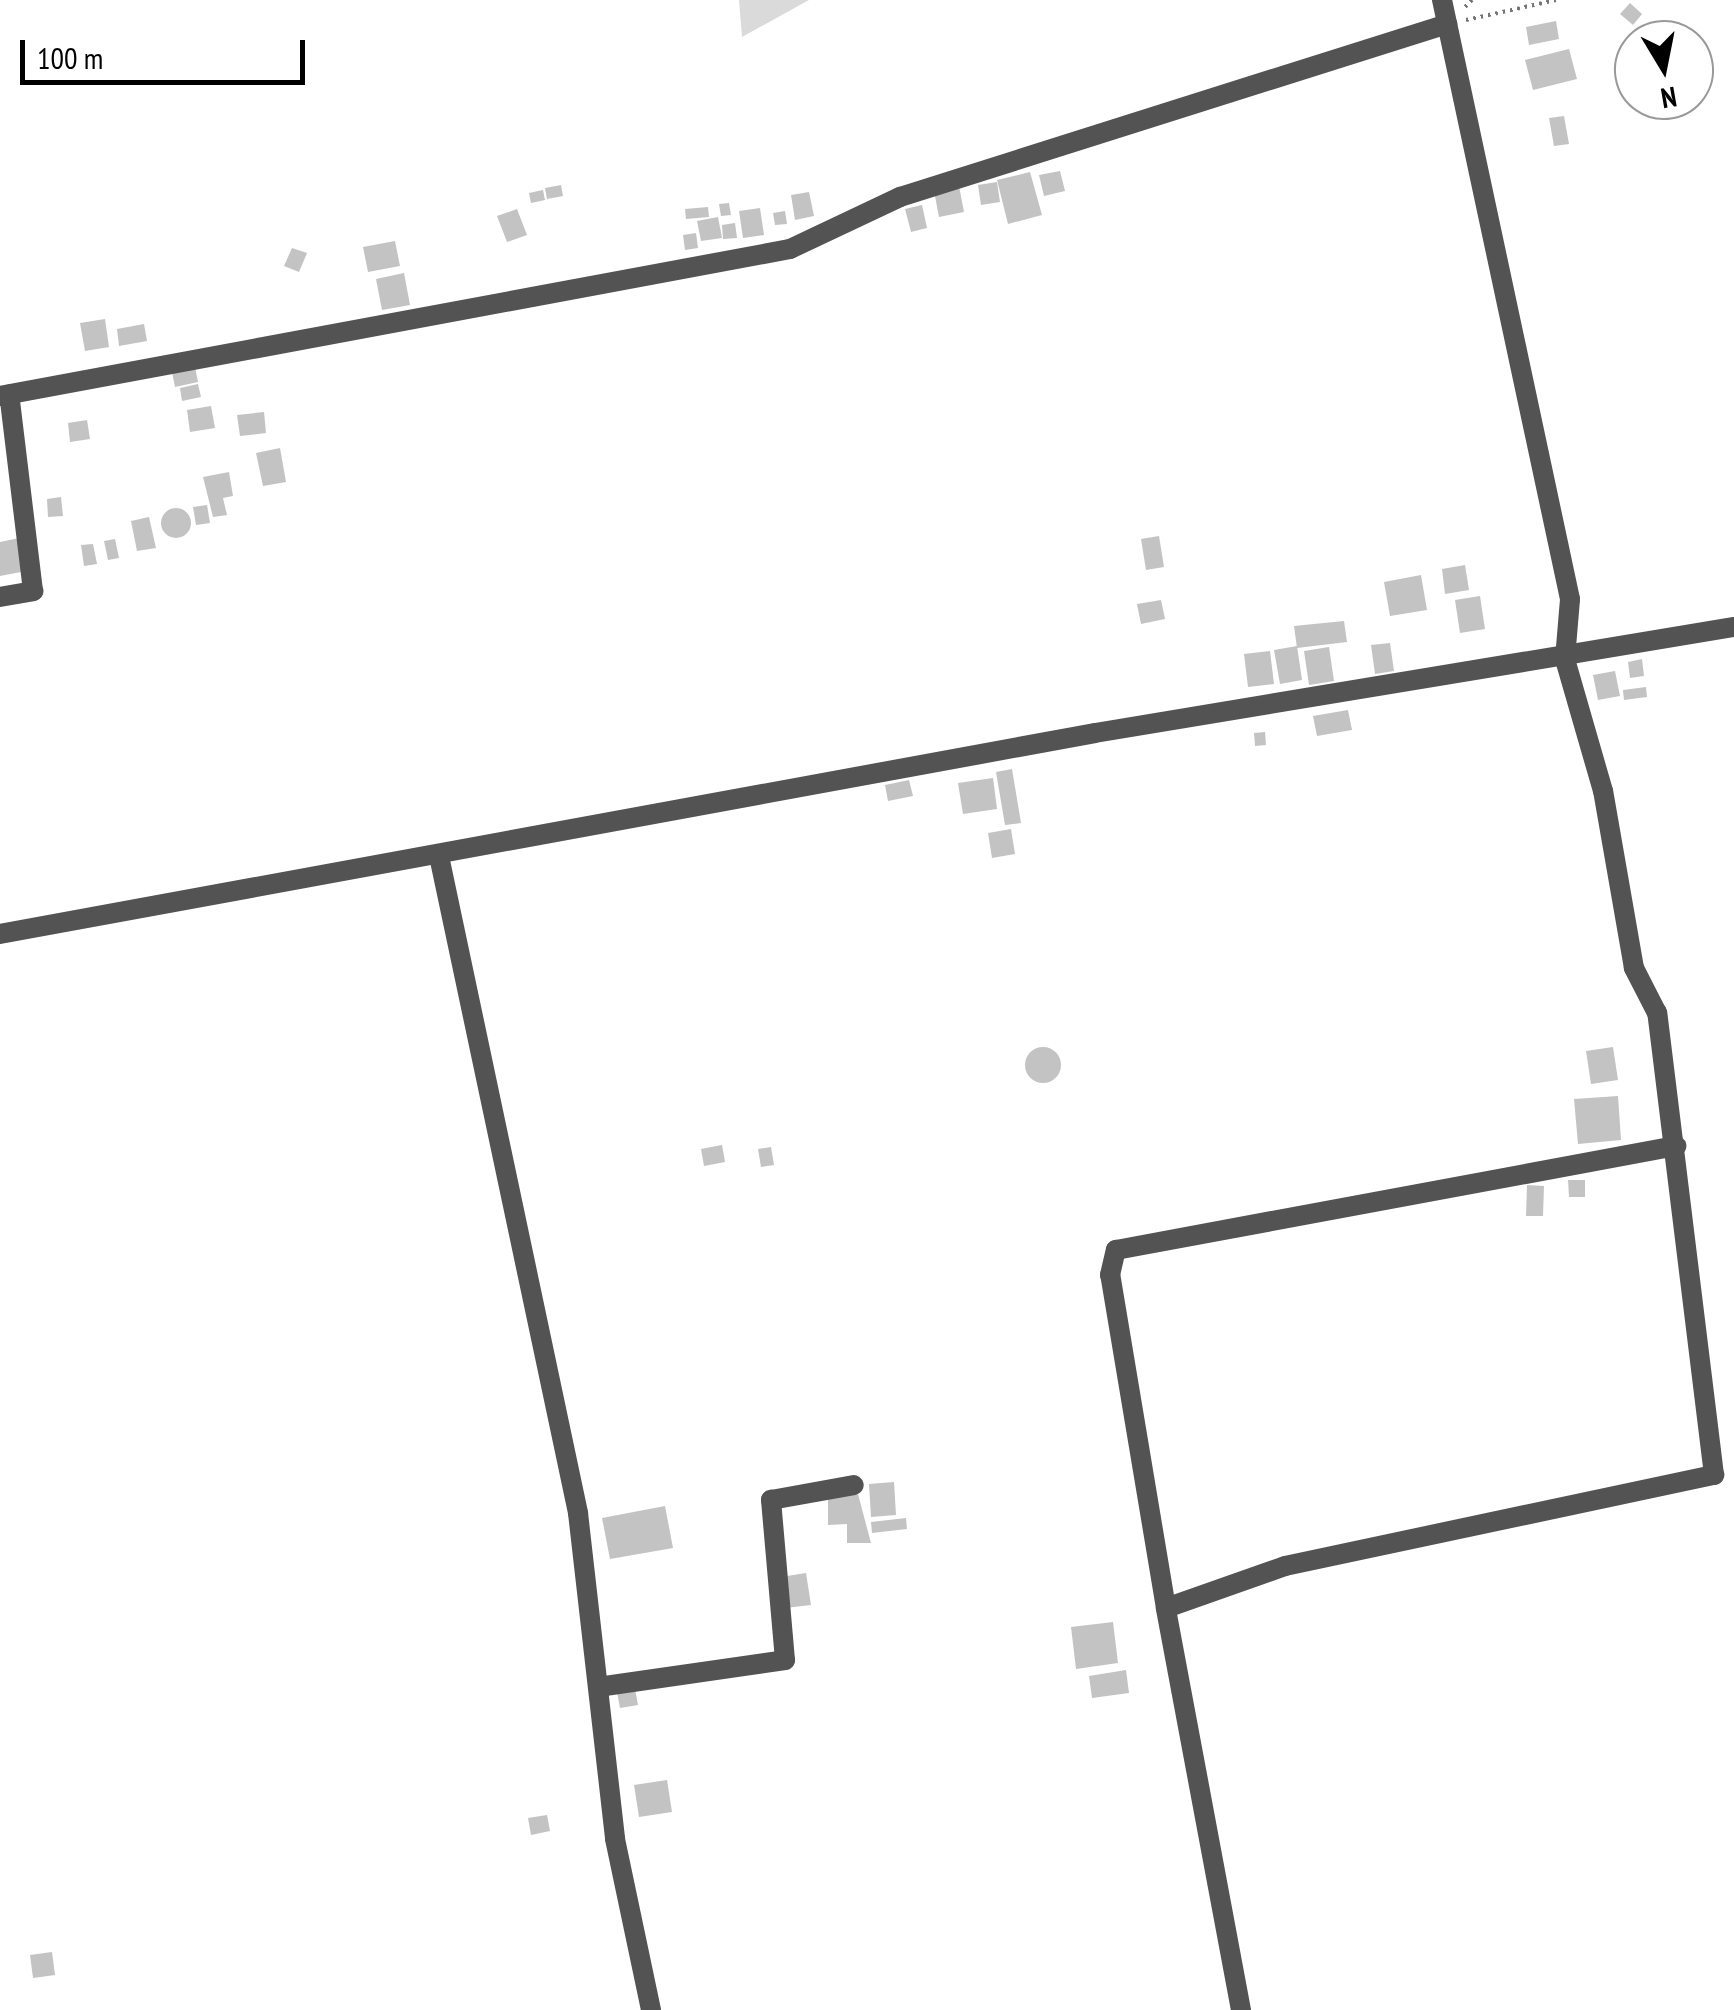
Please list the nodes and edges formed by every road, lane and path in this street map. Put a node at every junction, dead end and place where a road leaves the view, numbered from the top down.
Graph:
1 (1442, 0) edge
2 (1556, 0) edge
3 (1447, 24) junction
4 (5, 395) edge
5 (0, 597) edge
6 (1734, 627) edge
7 (1564, 659) junction
8 (439, 856) junction
9 (0, 934) edge
10 (1676, 1146) junction
11 (854, 1485) dead end
12 (1166, 1608) junction
13 (598, 1687) junction
14 (651, 2010) edge
15 (1240, 2010) edge

1 - 3 street
2 - 3 path
3 - 4 street
3 - 7 street
4 - 5 street
6 - 7 street
7 - 8 street
7 - 10 street
8 - 9 street
8 - 13 street
10 - 12 street
10 - 12 street
11 - 13 street
12 - 15 street
13 - 14 street

